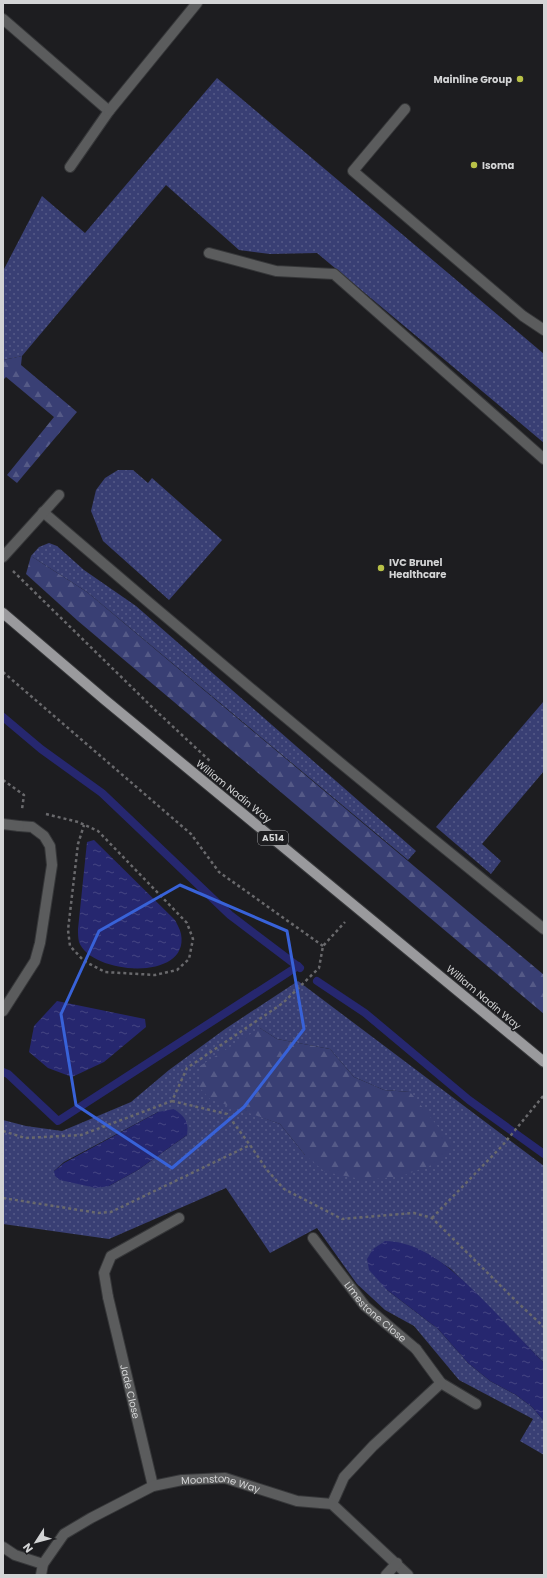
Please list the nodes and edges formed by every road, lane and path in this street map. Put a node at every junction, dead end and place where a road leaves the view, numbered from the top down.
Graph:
1 (197, 3) edge
2 (3, 19) edge
3 (405, 109) dead end
4 (109, 111) junction
5 (70, 167) dead end
6 (209, 253) dead end
7 (544, 330) edge
8 (544, 458) edge
9 (59, 495) dead end
10 (43, 512) junction
11 (3, 556) edge
12 (9, 566) dead end
13 (3, 613) edge
14 (3, 672) edge
15 (216, 766) dead end
16 (3, 780) edge
17 (29, 812) dead end
18 (43, 814) dead end
19 (3, 824) edge
20 (84, 825) junction
21 (358, 908) junction
22 (544, 929) edge
23 (322, 946) junction
24 (3, 1011) edge
25 (544, 1062) edge
26 (544, 1095) edge
27 (543, 1099) edge
28 (172, 1100) junction
29 (3, 1131) edge
30 (250, 1145) junction
31 (3, 1198) edge
32 (178, 1218) dead end
33 (432, 1218) junction
34 (313, 1238) dead end
35 (544, 1327) edge
36 (441, 1383) junction
37 (476, 1404) dead end
38 (153, 1486) junction
39 (332, 1504) junction
40 (3, 1547) edge
41 (397, 1563) junction
42 (43, 1564) junction
43 (41, 1575) edge
44 (386, 1575) edge
45 (408, 1575) edge

1 - 4 street
2 - 4 street
3 - 7 street
4 - 5 street
6 - 8 street
9 - 10 street
10 - 11 street
10 - 22 street
12 - 15 path
13 - 21 main road, William Nadin Way / A514
14 - 23 path
16 - 17 path
18 - 20 path
19 - 24 street
20 - 20 path
21 - 23 path
21 - 25 main road, William Nadin Way / A514
23 - 28 path
26 - 27 path
27 - 33 path
28 - 29 path
28 - 30 path
30 - 31 path
30 - 33 path
32 - 38 street, Jade Close
33 - 35 path
34 - 36 street, Limestone Close
36 - 37 street, Limestone Close
36 - 39 street
38 - 39 street, Moonstone Way
38 - 42 street, Moonstone Way
39 - 41 street
40 - 42 street
41 - 44 street
41 - 45 street
42 - 43 street, Moonstone Way

